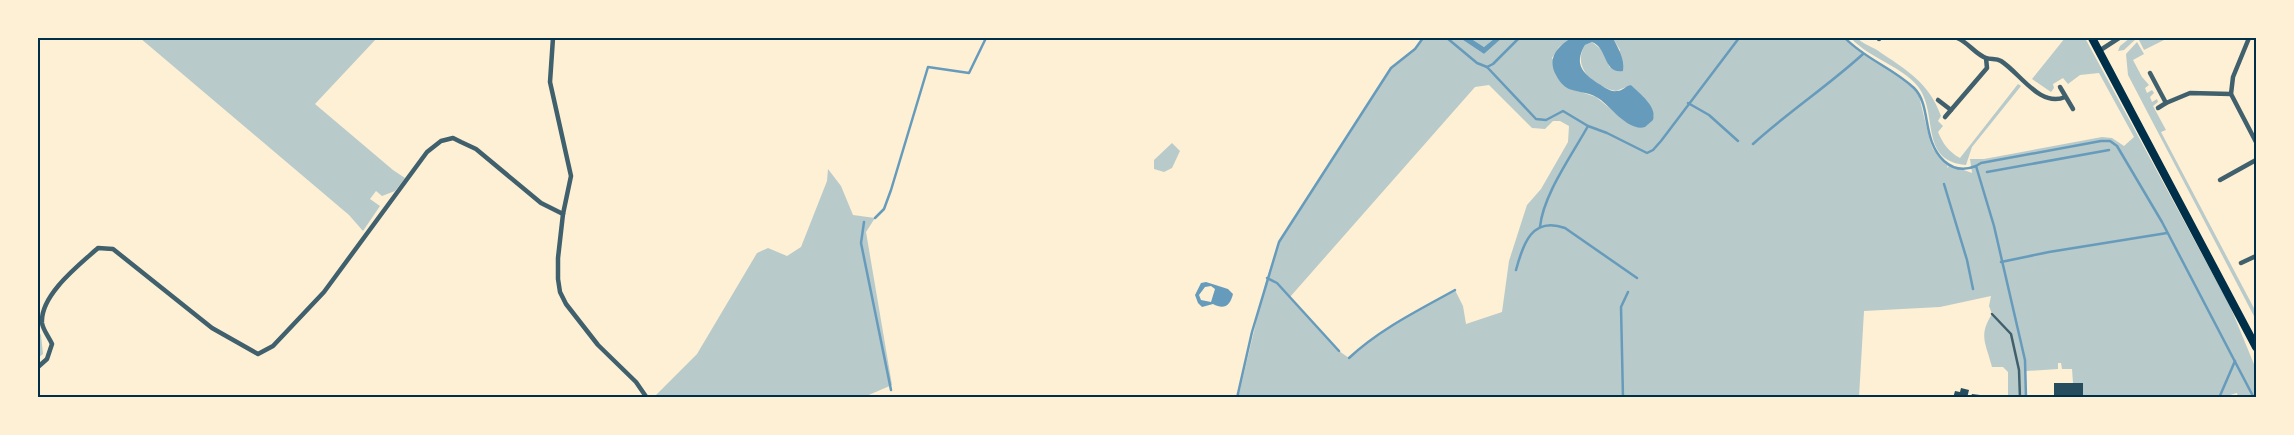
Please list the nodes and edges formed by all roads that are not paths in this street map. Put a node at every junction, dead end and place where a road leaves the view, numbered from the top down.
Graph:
1 (552, 38) edge
2 (1957, 38) edge
3 (2092, 38) edge
4 (2119, 38) edge
5 (2249, 38) edge
6 (2098, 51) junction
7 (1986, 58) junction
8 (2150, 73) dead end
9 (2060, 87) dead end
10 (2231, 94) junction
11 (2066, 97) junction
12 (1938, 100) dead end
13 (2166, 103) junction
14 (2158, 108) dead end
15 (2073, 109) dead end
16 (1951, 110) junction
17 (1945, 117) dead end
18 (2256, 142) edge
19 (2256, 160) edge
20 (2220, 180) dead end
21 (563, 214) junction
22 (2256, 256) edge
23 (2241, 263) dead end
24 (1992, 314) dead end
25 (2256, 347) edge
26 (38, 367) edge
27 (647, 398) edge
28 (2020, 398) edge

1 - 21 street
2 - 7 street
3 - 6 main road
4 - 6 street
5 - 10 street
6 - 25 main road
7 - 11 street
7 - 16 street
8 - 13 street
9 - 11 street
10 - 13 street
10 - 18 street
11 - 15 street
12 - 16 street
13 - 14 street
16 - 17 street
19 - 20 street
21 - 26 street
21 - 27 street
22 - 23 street
24 - 28 lane

